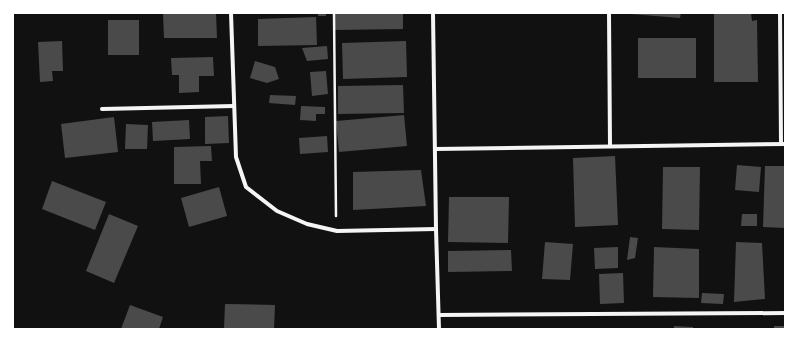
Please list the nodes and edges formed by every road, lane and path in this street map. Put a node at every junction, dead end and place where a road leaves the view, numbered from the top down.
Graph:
1 (231, 13) edge
2 (334, 13) edge
3 (433, 13) edge
4 (609, 13) edge
5 (780, 13) edge
6 (234, 106) junction
7 (102, 109) dead end
8 (783, 144) edge
9 (610, 146) junction
10 (435, 149) junction
11 (436, 229) junction
12 (337, 231) junction
13 (785, 313) edge
14 (439, 315) junction
15 (439, 329) edge

1 - 6 street
2 - 12 path
3 - 10 street
4 - 9 street
5 - 8 street
6 - 7 street
6 - 12 street
8 - 9 street
9 - 10 street
10 - 11 street
11 - 12 street
11 - 14 street
13 - 14 street
14 - 15 street

